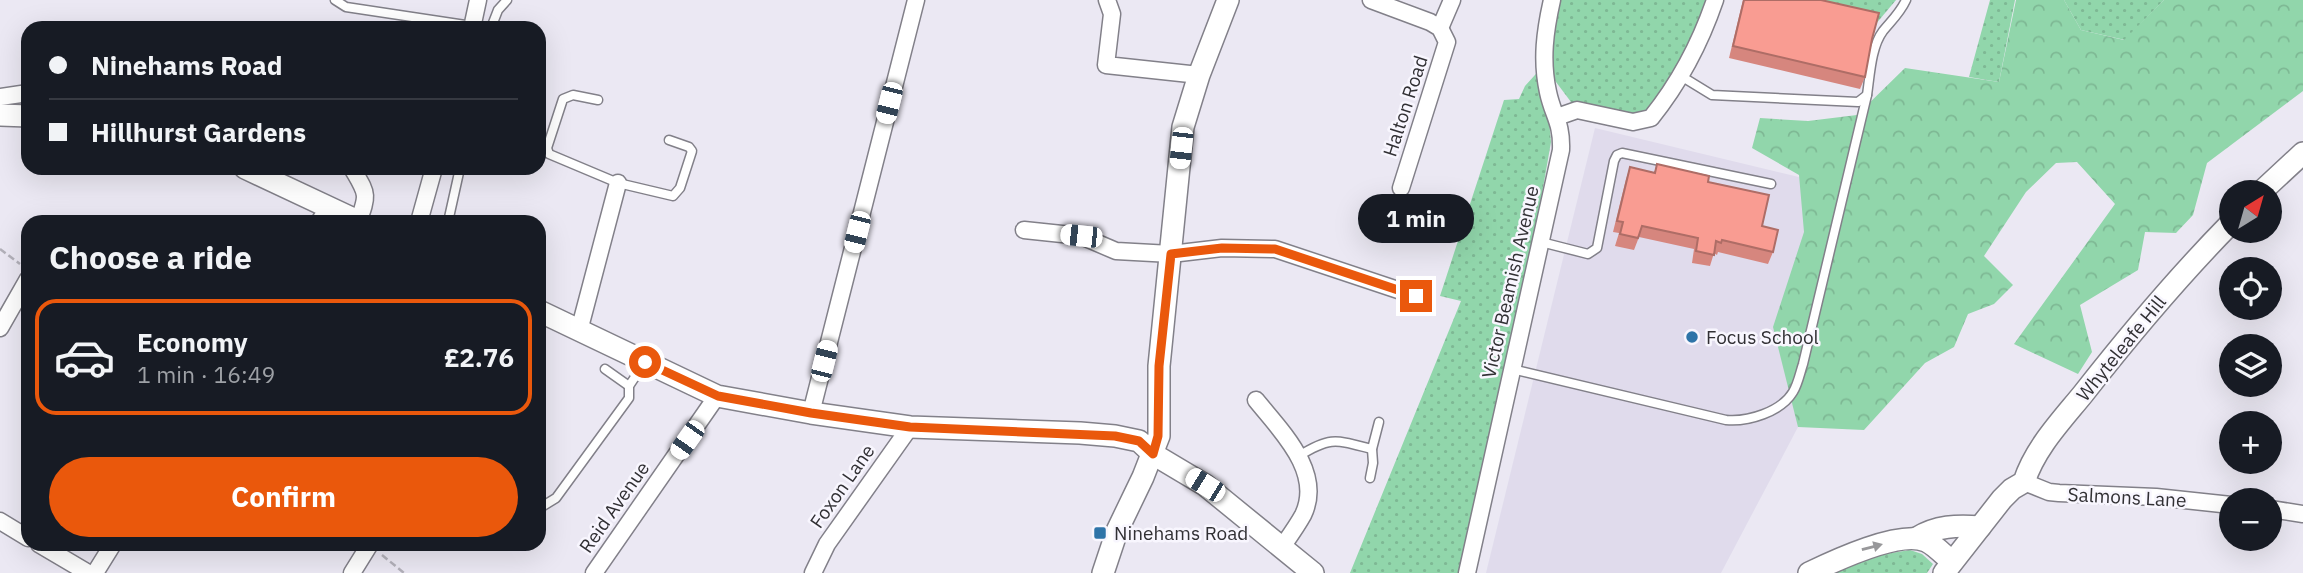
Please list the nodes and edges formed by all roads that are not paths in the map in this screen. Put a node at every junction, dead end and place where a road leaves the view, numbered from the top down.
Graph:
1 (335, 0) edge
2 (478, 0) edge
3 (507, 0) edge
4 (916, 0) edge
5 (1107, 0) edge
6 (1228, 0) edge
7 (1371, 0) edge
8 (1452, 0) edge
9 (1552, 0) edge
10 (1715, 0) edge
11 (1906, 0) edge
12 (434, 21) edge
13 (473, 21) edge
14 (494, 21) edge
15 (1440, 28) junction
16 (1199, 75) junction
17 (1681, 76) junction
18 (21, 94) edge
19 (1867, 95) junction
20 (0, 97) edge
21 (598, 100) dead end
22 (0, 115) edge
23 (21, 116) edge
24 (1557, 117) junction
25 (669, 140) dead end
26 (2303, 153) edge
27 (257, 175) edge
28 (356, 175) edge
29 (431, 175) edge
30 (458, 175) edge
31 (2274, 180) edge
32 (618, 183) junction
33 (1771, 184) dead end
34 (1401, 188) dead end
35 (323, 215) edge
36 (361, 215) edge
37 (421, 215) edge
38 (450, 215) edge
39 (1024, 230) dead end
40 (2219, 236) edge
41 (1541, 242) junction
42 (1171, 254) junction
43 (21, 291) edge
44 (1416, 296) dead end
45 (546, 314) edge
46 (0, 328) edge
47 (579, 331) junction
48 (645, 362) junction
49 (606, 369) dead end
50 (1512, 369) junction
51 (629, 386) junction
52 (718, 396) junction
53 (1256, 400) dead end
54 (811, 413) junction
55 (1379, 422) dead end
56 (910, 427) junction
57 (1372, 449) junction
58 (1153, 454) junction
59 (1299, 456) junction
60 (1370, 478) dead end
61 (2024, 482) junction
62 (546, 504) edge
63 (2219, 504) edge
64 (2282, 511) edge
65 (2303, 514) edge
66 (0, 521) edge
67 (1980, 527) junction
68 (21, 534) edge
69 (1917, 538) junction
70 (1282, 547) junction
71 (51, 551) edge
72 (109, 551) edge
73 (366, 551) edge
74 (1948, 568) edge
75 (88, 573) edge
76 (95, 573) edge
77 (352, 573) edge
78 (594, 573) edge
79 (813, 573) edge
80 (1103, 573) edge
81 (1313, 573) edge
82 (1467, 573) edge
83 (1809, 573) edge

1 - 12 lane
2 - 13 street
3 - 14 lane
4 - 54 street
5 - 16 street
6 - 16 street
7 - 15 street
8 - 15 street
9 - 24 street, Victor Beamish Avenue
10 - 17 street
11 - 19 lane
15 - 34 street, Halton Road
16 - 42 street
17 - 19 lane
17 - 24 street
18 - 20 street
19 - 50 lane
21 - 32 lane
22 - 23 street
24 - 41 street, Victor Beamish Avenue
25 - 32 lane
26 - 31 street
27 - 35 street
28 - 36 street
29 - 37 street
30 - 38 lane
32 - 47 street
33 - 41 lane
39 - 42 street
40 - 61 street, Whyteleafe Hill
41 - 50 street, Victor Beamish Avenue
42 - 44 street
42 - 58 street
43 - 46 street
45 - 47 street
47 - 48 street
48 - 51 lane
48 - 52 street
49 - 51 lane
50 - 82 street, Victor Beamish Avenue
51 - 62 lane
52 - 54 street
52 - 78 street, Reid Avenue
53 - 59 street
54 - 56 street
55 - 57 lane
56 - 58 street
56 - 79 street, Foxon Lane
57 - 59 lane
57 - 60 lane
58 - 70 street
58 - 80 street
59 - 70 street
61 - 63 street, Salmons Lane
61 - 67 street
64 - 65 street
66 - 68 street
67 - 69 street
67 - 74 street
69 - 74 street
83 -> 69 street
70 - 81 street
71 - 75 street
72 - 76 street
73 - 77 street

